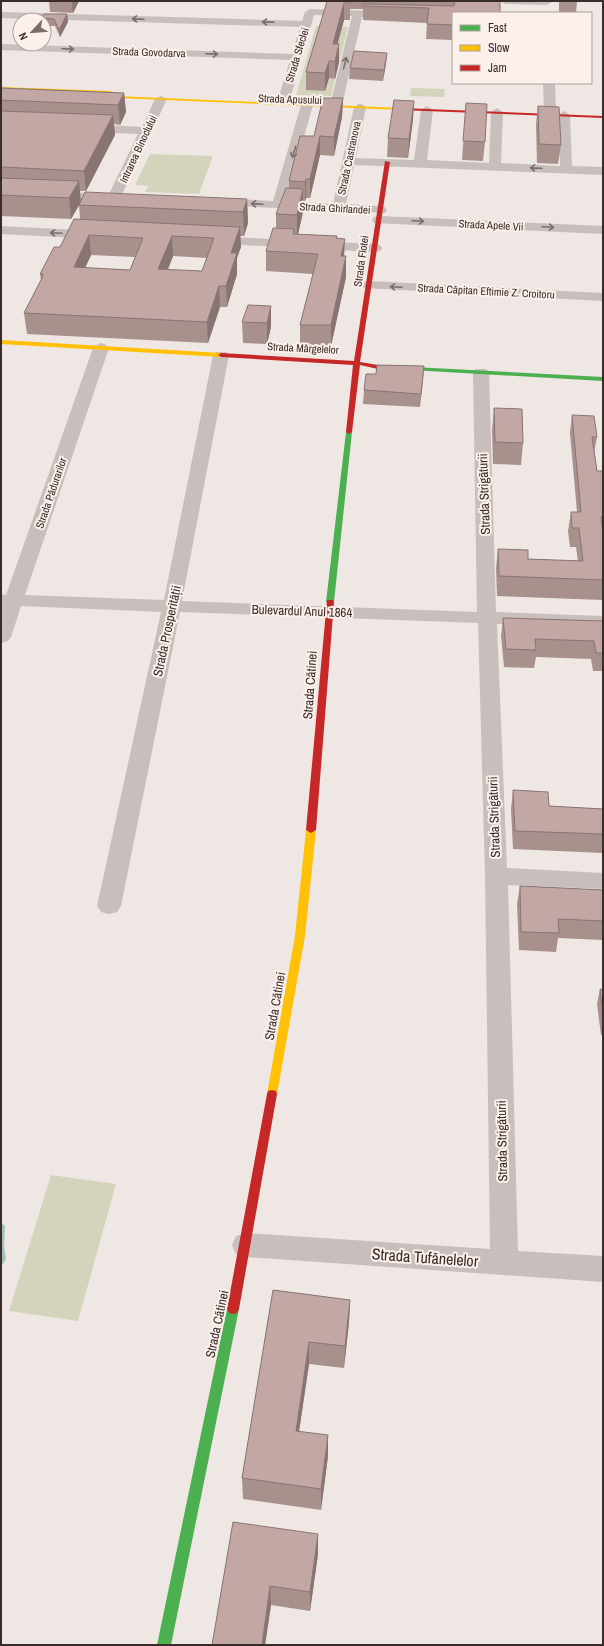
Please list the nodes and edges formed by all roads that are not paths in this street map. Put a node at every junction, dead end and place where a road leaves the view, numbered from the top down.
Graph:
1 (505, 1) edge
2 (514, 1) edge
3 (547, 5) edge
4 (513, 12) edge
5 (358, 13) junction
6 (1, 15) edge
7 (452, 16) edge
8 (307, 24) junction
9 (1, 47) edge
10 (297, 57) junction
11 (549, 84) edge
12 (1, 88) edge
13 (1, 92) edge
14 (162, 97) junction
15 (283, 101) junction
16 (337, 101) junction
17 (306, 106) junction
18 (360, 107) junction
19 (550, 109) junction
20 (427, 110) junction
21 (497, 110) junction
22 (603, 112) edge
23 (564, 113) junction
24 (603, 117) edge
25 (78, 128) edge
26 (146, 130) junction
27 (349, 161) junction
28 (387, 162) junction
29 (420, 164) junction
30 (494, 167) junction
31 (566, 170) junction
32 (603, 171) edge
33 (1, 193) edge
34 (114, 198) junction
35 (130, 199) edge
36 (209, 202) edge
37 (278, 205) junction
38 (339, 208) junction
39 (380, 215) junction
40 (1, 230) edge
41 (603, 230) edge
42 (108, 235) edge
43 (196, 239) edge
44 (375, 248) junction
45 (369, 285) junction
46 (603, 297) edge
47 (1, 342) edge
48 (101, 348) junction
49 (221, 355) junction
50 (358, 363) junction
51 (481, 372) junction
52 (603, 379) edge
53 (7, 600) edge
54 (172, 606) junction
55 (329, 612) junction
56 (487, 617) junction
57 (603, 622) edge
58 (1, 637) edge
59 (496, 876) junction
60 (603, 881) edge
61 (109, 906) dead end
62 (246, 1245) junction
63 (504, 1262) junction
64 (603, 1269) edge
65 (164, 1645) edge

1 - 2 street
2 - 3 street
2 - 4 street
5 - 7 street
5 - 8 street, Strada Sfeclei
16 -> 5 street
8 -> 6 street
8 - 10 street, Strada Sfeclei
9 -> 10 street, Strada Govodarva
10 - 15 street, Strada Sfeclei
11 - 19 street
12 - 14 street, Strada Apusului
13 - 14 street, Strada Apusului
14 - 15 street, Strada Apusului
14 - 26 street, Intrarea Binoclului
15 - 17 street, Strada Apusului
16 - 17 street, Strada Apusului
16 - 21 street, Strada Apusului
17 - 18 street, Strada Apusului
17 -> 37 street
18 - 20 street, Strada Apusului
18 - 27 street, Strada Castranova
19 - 21 street, Strada Apusului
19 - 23 street, Strada Apusului
20 - 21 street, Strada Apusului
20 - 29 street
21 - 23 street, Strada Apusului
21 - 30 street
22 - 23 street, Strada Apusului
23 - 24 street, Strada Apusului
23 - 31 street
25 - 26 street
26 - 34 street, Intrarea Binoclului
27 - 28 street
27 - 38 street, Strada Castranova
28 - 29 street
28 - 39 street, Strada Flotei
29 - 30 street
31 -> 30 street
31 - 32 street
33 - 34 street
34 - 35 street
37 -> 36 street, Strada Ghirlandei
37 - 38 street, Strada Ghirlandei
38 - 39 street, Strada Ghirlandei
39 -> 41 street, Strada Apele Vii
39 - 44 street, Strada Flotei
42 -> 40 street
43 - 44 street
44 - 45 street, Strada Flotei
46 -> 45 street, Strada Căpitan Eftimie Z. Croitoru
45 - 50 street, Strada Flotei
47 - 48 street, Strada Mărgelelor
48 - 49 street, Strada Mărgelelor
48 - 53 street, Strada Pădurarilor
49 - 50 street, Strada Mărgelelor
49 - 54 street, Strada Prosperității
50 - 51 street, Strada Mărgelelor
50 - 55 street, Strada Cătinei
51 - 52 street, Strada Mărgelelor
51 - 56 street, Strada Strigăturii
53 - 54 street, Bulevardul Anul 1864
53 - 58 street, Strada Pădurarilor
54 - 55 street, Bulevardul Anul 1864
54 - 61 street, Strada Prosperității
55 - 56 street, Bulevardul Anul 1864
55 - 62 street, Strada Cătinei
56 - 57 street, Bulevardul Anul 1864
56 - 59 street, Strada Strigăturii
59 - 60 street
59 - 63 street, Strada Strigăturii
62 - 63 street, Strada Tufănelelor
62 - 65 street, Strada Cătinei
63 - 64 street, Strada Tufănelelor

